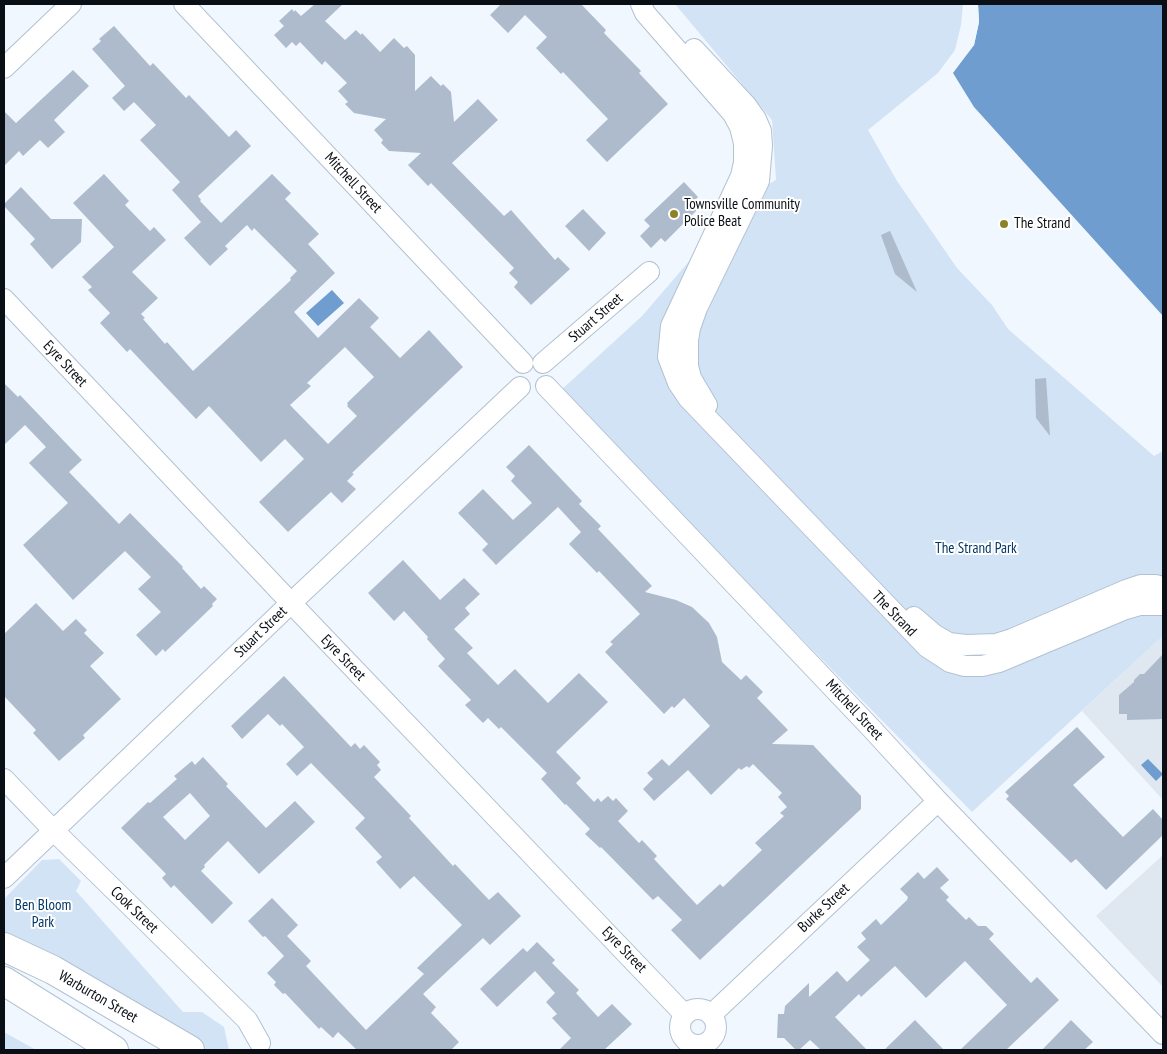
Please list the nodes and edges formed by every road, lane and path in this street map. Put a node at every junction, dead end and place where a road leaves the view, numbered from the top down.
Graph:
1 (71, 4) edge
2 (184, 4) edge
3 (641, 4) edge
4 (652, 4) edge
5 (4, 68) edge
6 (649, 272) dead end
7 (4, 299) edge
8 (523, 362) junction
9 (543, 363) junction
10 (546, 386) junction
11 (520, 387) junction
12 (1163, 587) edge
13 (291, 603) junction
14 (1163, 605) edge
15 (4, 778) edge
16 (938, 800) junction
17 (53, 830) junction
18 (4, 878) edge
19 (4, 947) edge
20 (4, 982) edge
21 (685, 1015) junction
22 (711, 1015) junction
23 (1163, 1034) edge
24 (260, 1043) dead end
25 (679, 1045) edge
26 (716, 1045) edge
27 (114, 1050) edge
28 (190, 1050) edge

1 - 5 street
2 - 8 street, Mitchell Street
3 - 14 street, The Strand
4 - 12 street, The Strand
6 - 9 street, Stuart Street
7 - 13 street, Eyre Street
8 - 9 street
8 - 11 street
9 - 10 street
10 - 11 street
10 - 16 street, Mitchell Street
11 - 13 street, Stuart Street
13 - 17 street, Stuart Street
13 - 21 street, Eyre Street
15 - 17 street, Cook Street
16 - 22 street, Burke Street
16 - 23 street, Mitchell Street
17 - 18 street, Stuart Street
17 - 24 street, Cook Street
19 - 28 main road, Warburton Street
20 - 27 main road
21 - 22 street
21 - 25 street
22 - 26 street
25 - 26 street

